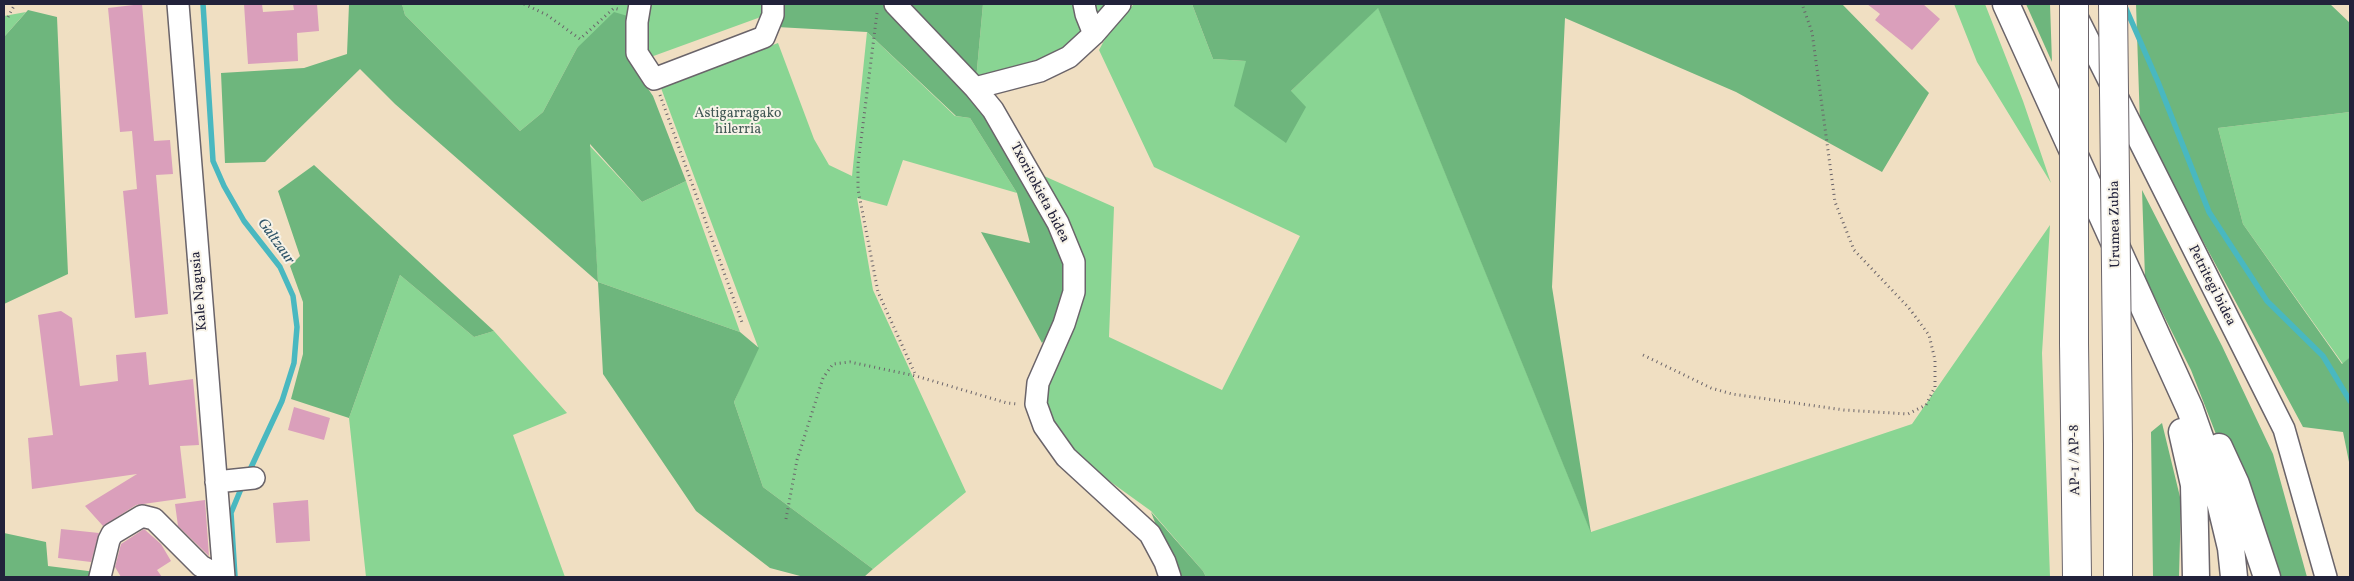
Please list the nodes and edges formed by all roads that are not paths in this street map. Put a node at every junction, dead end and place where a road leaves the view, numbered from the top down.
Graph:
1 (178, 4) edge
2 (773, 4) edge
3 (1084, 4) edge
4 (1120, 4) edge
5 (2006, 4) edge
6 (2072, 4) edge
7 (2113, 4) edge
8 (886, 7) edge
9 (639, 9) edge
10 (1094, 34) junction
11 (976, 88) junction
12 (2153, 331) junction
13 (2190, 409) junction
14 (254, 478) dead end
15 (224, 481) junction
16 (100, 577) edge
17 (223, 577) edge
18 (1170, 577) edge
19 (2077, 577) edge
20 (2118, 577) edge
21 (2196, 577) edge
22 (2234, 577) edge
23 (2267, 577) edge
24 (2326, 577) edge

1 - 15 street, Kale Nagusia
2 - 9 street
3 - 10 street
4 - 10 street
5 - 12 main road
6 - 19 highway, AP-1 / AP-8, bridge
6 - 24 street, Petritegi bidea
7 - 20 highway, Urumea Zubia, bridge
8 - 11 street, Txoritokieta bidea
10 - 11 street
11 - 18 street, Txoritokieta bidea
12 - 13 main road
12 - 21 main road
13 - 22 main road
13 - 23 main road
14 - 15 street
15 - 17 street, Kale Nagusia
16 - 17 street

